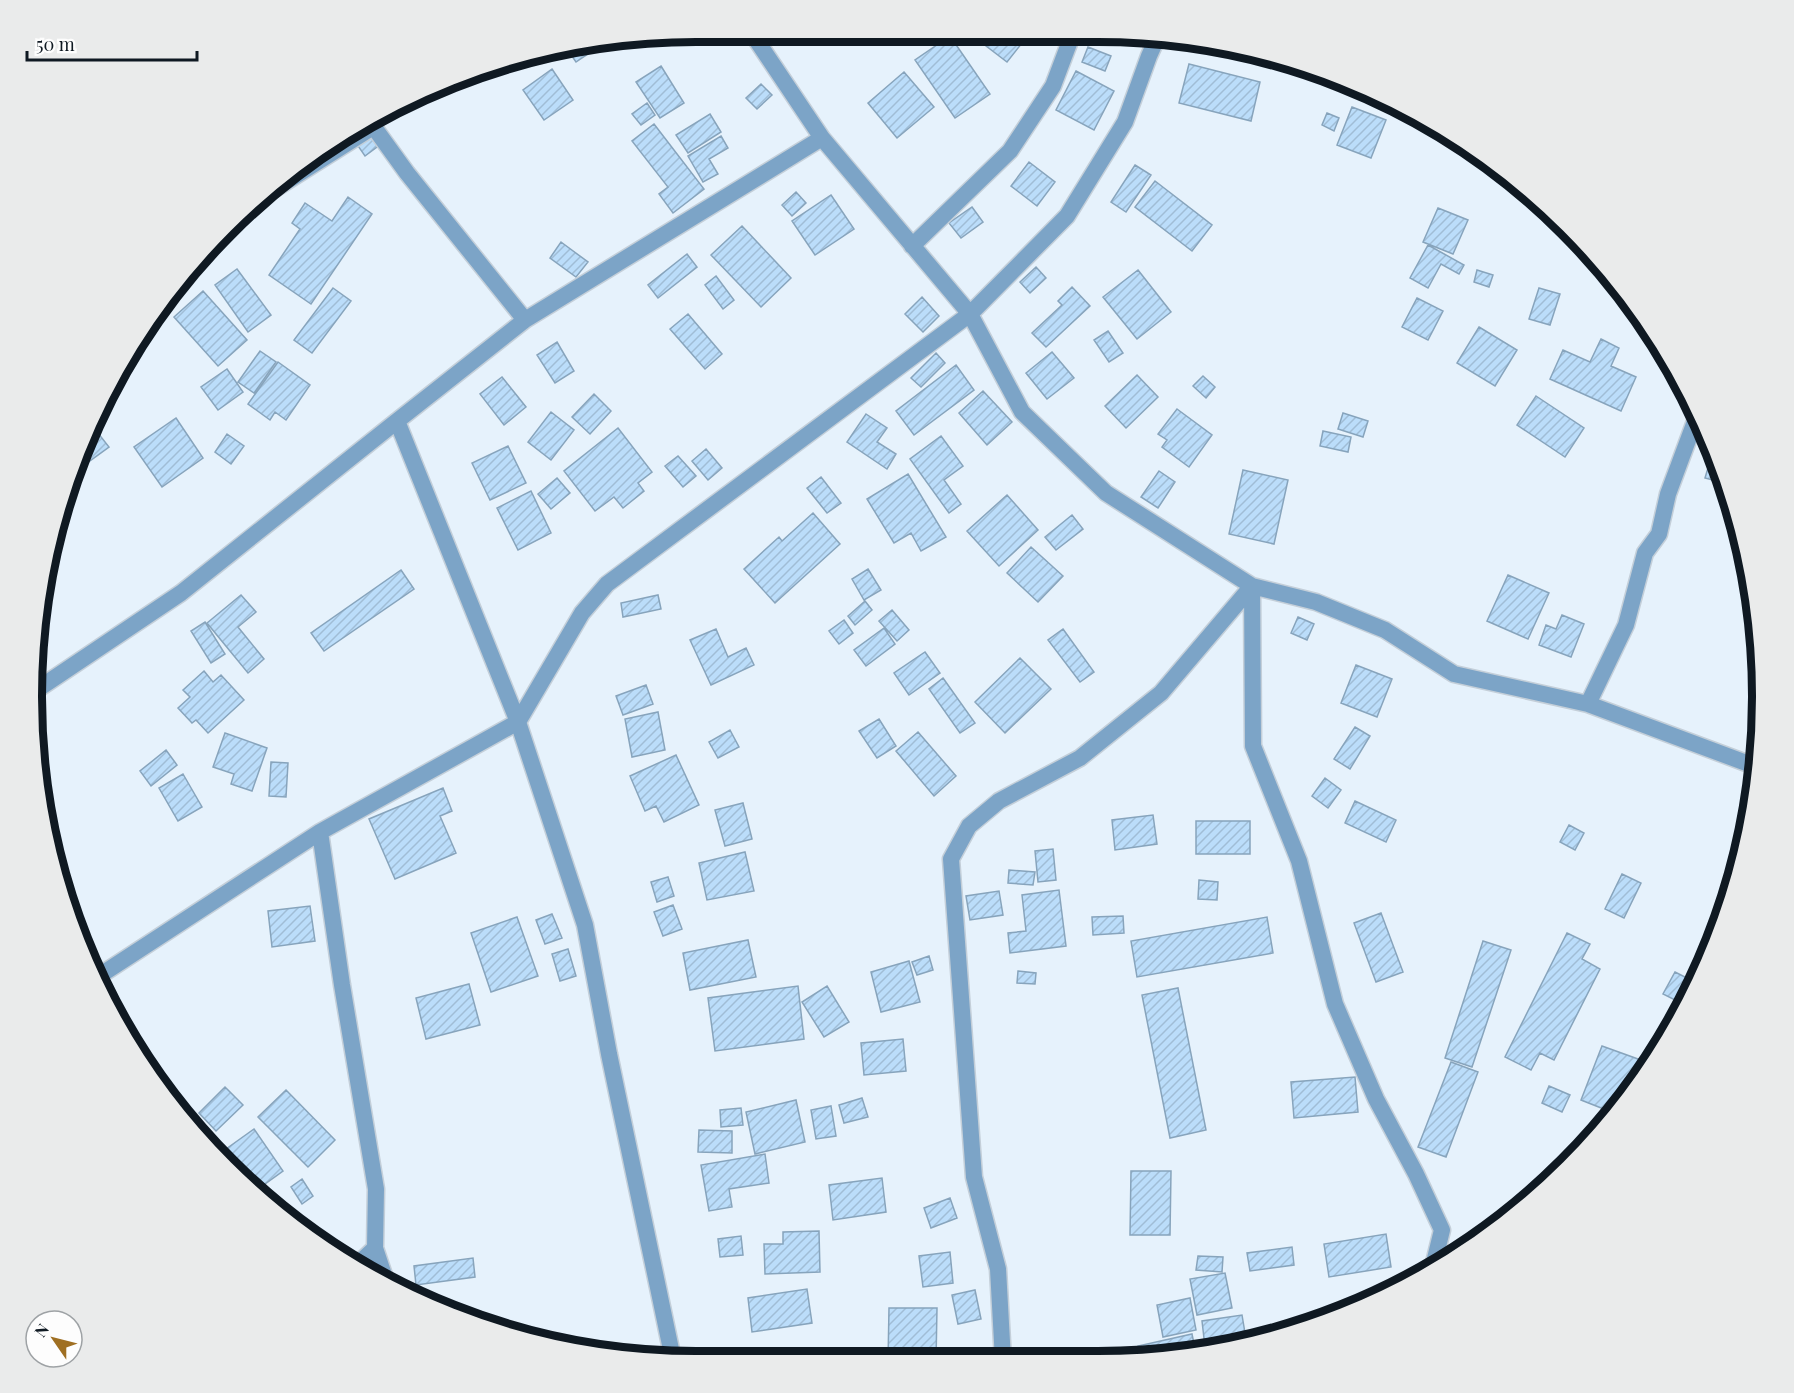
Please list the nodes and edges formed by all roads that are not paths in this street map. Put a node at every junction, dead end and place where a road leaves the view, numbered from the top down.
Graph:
1 (758, 42) edge
2 (1070, 42) edge
3 (1154, 45) edge
4 (374, 127) edge
5 (822, 138) junction
6 (912, 246) junction
7 (970, 314) junction
8 (525, 320) junction
9 (397, 421) junction
10 (1693, 426) edge
11 (1252, 586) junction
12 (42, 686) edge
13 (1588, 704) junction
14 (518, 722) junction
15 (1748, 764) edge
16 (321, 832) junction
17 (103, 973) edge
18 (375, 1248) junction
19 (1436, 1257) edge
20 (363, 1259) edge
21 (382, 1270) edge
22 (671, 1350) edge
23 (1003, 1351) edge

1 - 5 street
2 - 6 street
3 - 7 street
4 - 8 street
5 - 6 street
5 - 8 street
6 - 7 street
7 - 11 street
7 - 14 street
8 - 9 street
9 - 12 street
9 - 14 street
10 - 13 street
11 - 13 street
11 - 19 street
11 - 23 street
13 - 15 street
14 - 16 street
14 - 22 street
16 - 17 street
16 - 18 street
18 - 20 street
18 - 21 street

